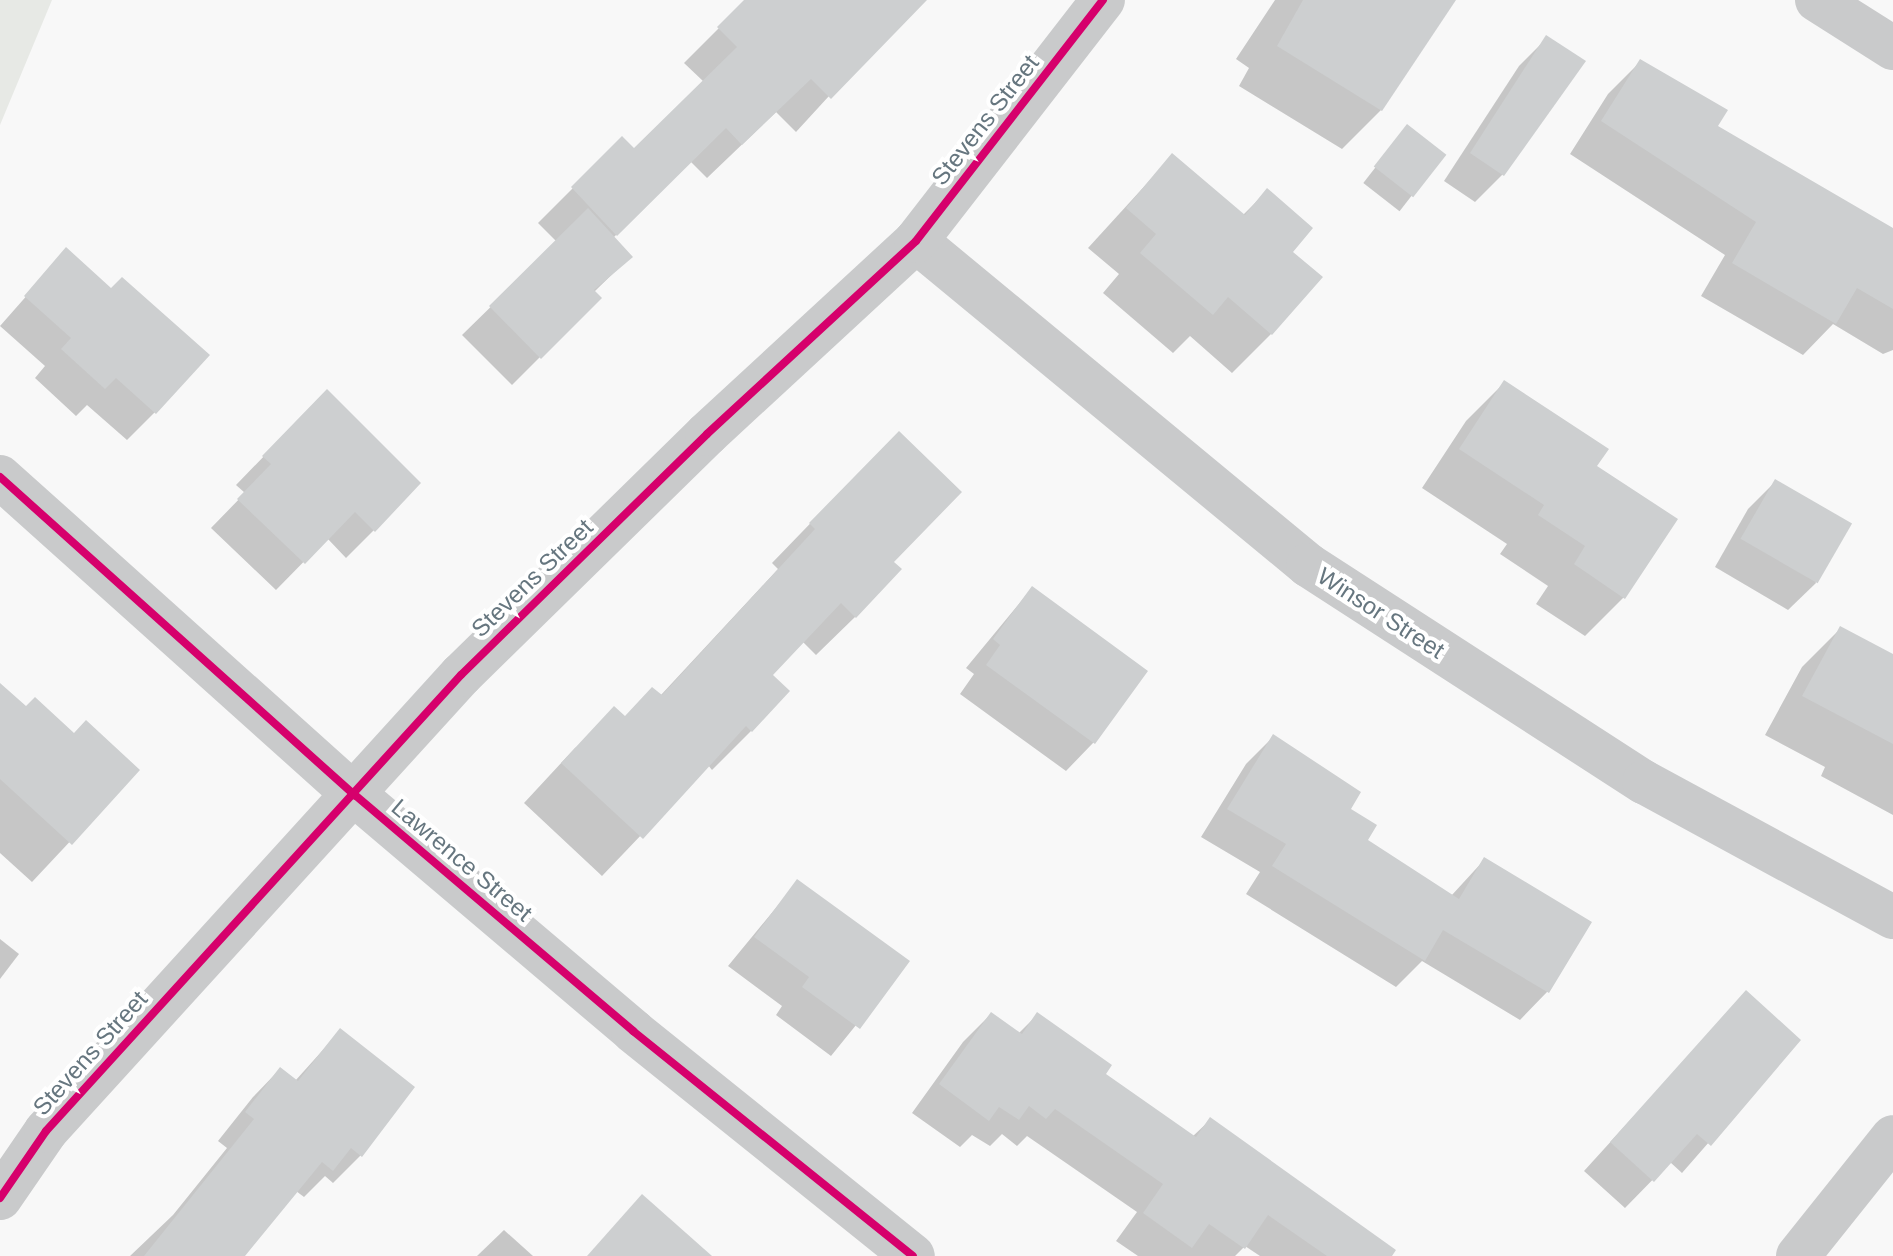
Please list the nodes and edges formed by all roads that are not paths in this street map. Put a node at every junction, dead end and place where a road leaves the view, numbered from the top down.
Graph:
1 (1103, 0) edge
2 (1817, 0) edge
3 (1893, 48) edge
4 (916, 241) junction
5 (0, 477) edge
6 (355, 795) junction
7 (1893, 917) edge
8 (1893, 1137) edge
9 (0, 1198) edge
10 (892, 1251) edge
11 (1798, 1256) edge

1 - 4 street, Stevens Street
2 - 3 street
4 - 6 street, Stevens Street
4 - 7 street, Winsor Street
5 - 6 street, Lawrence Street
6 - 9 street, Stevens Street
6 - 10 street, Lawrence Street
8 - 11 street

